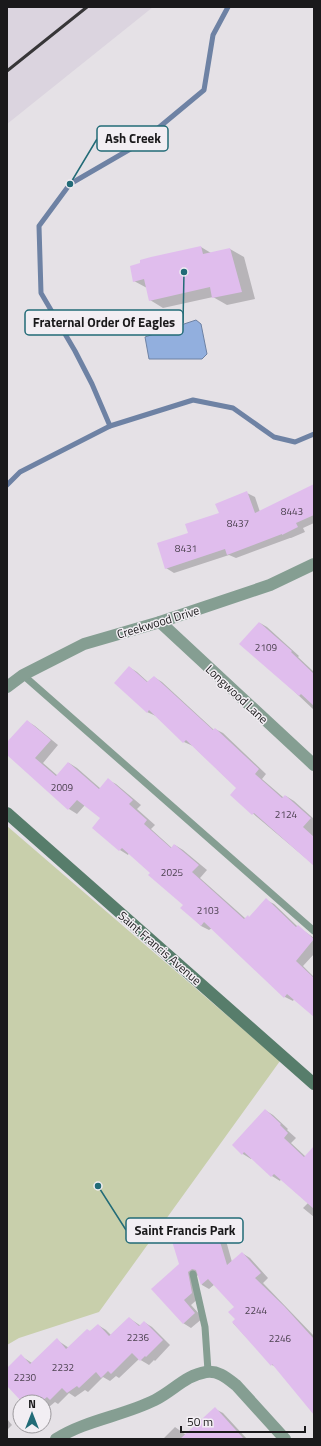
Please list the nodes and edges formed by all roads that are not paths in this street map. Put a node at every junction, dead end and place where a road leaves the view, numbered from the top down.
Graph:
1 (314, 564) edge
2 (160, 622) junction
3 (23, 675) junction
4 (7, 687) edge
5 (314, 766) edge
6 (7, 813) edge
7 (314, 931) edge
8 (314, 1084) edge
9 (193, 1274) dead end
10 (208, 1371) junction
11 (56, 1439) edge
12 (284, 1439) edge

1 - 2 street, Creekwood Drive
2 - 3 street, Creekwood Drive
2 - 5 street, Longwood Lane
3 - 4 street, Creekwood Drive
3 - 7 lane
6 - 8 street, Saint Francis Avenue
9 - 10 lane
10 - 11 street
10 - 12 street

